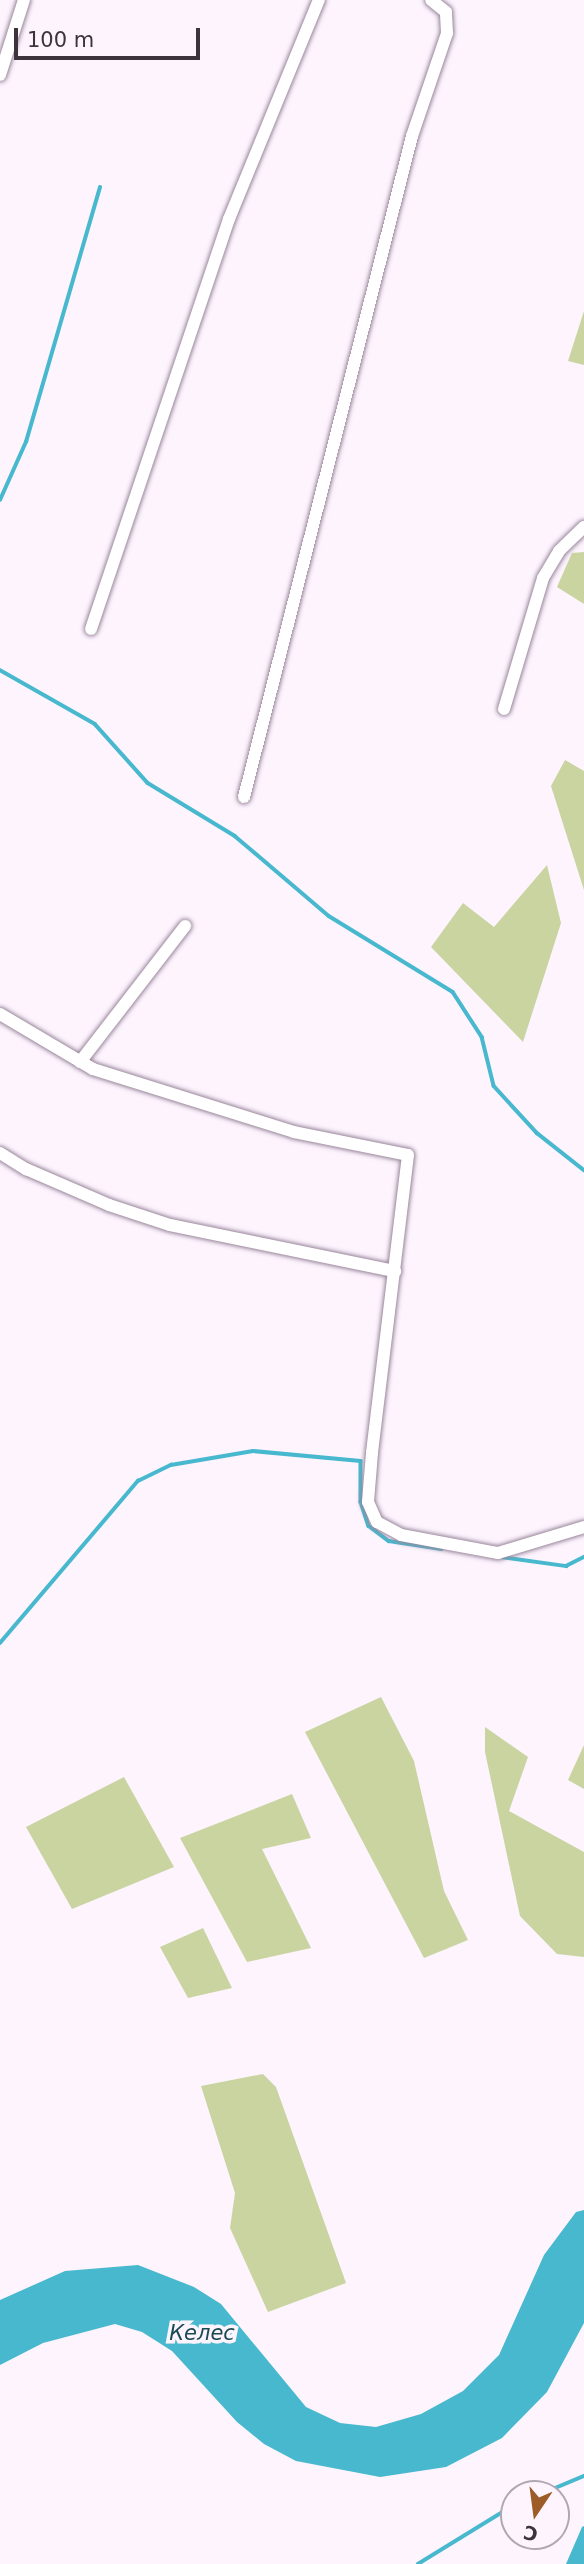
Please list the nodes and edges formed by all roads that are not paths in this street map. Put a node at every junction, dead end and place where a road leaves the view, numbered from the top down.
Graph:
1 (24, 0) edge
2 (319, 0) edge
3 (431, 0) edge
4 (0, 75) edge
5 (584, 527) edge
6 (92, 629) dead end
7 (503, 709) dead end
8 (244, 797) dead end
9 (186, 926) dead end
10 (0, 1014) edge
11 (79, 1062) junction
12 (0, 1153) edge
13 (395, 1271) junction
14 (584, 1527) edge

1 - 4 street
2 - 6 street
3 - 8 street
5 - 7 street
9 - 11 street
10 - 11 street
11 - 13 street
12 - 13 street
13 - 14 street

